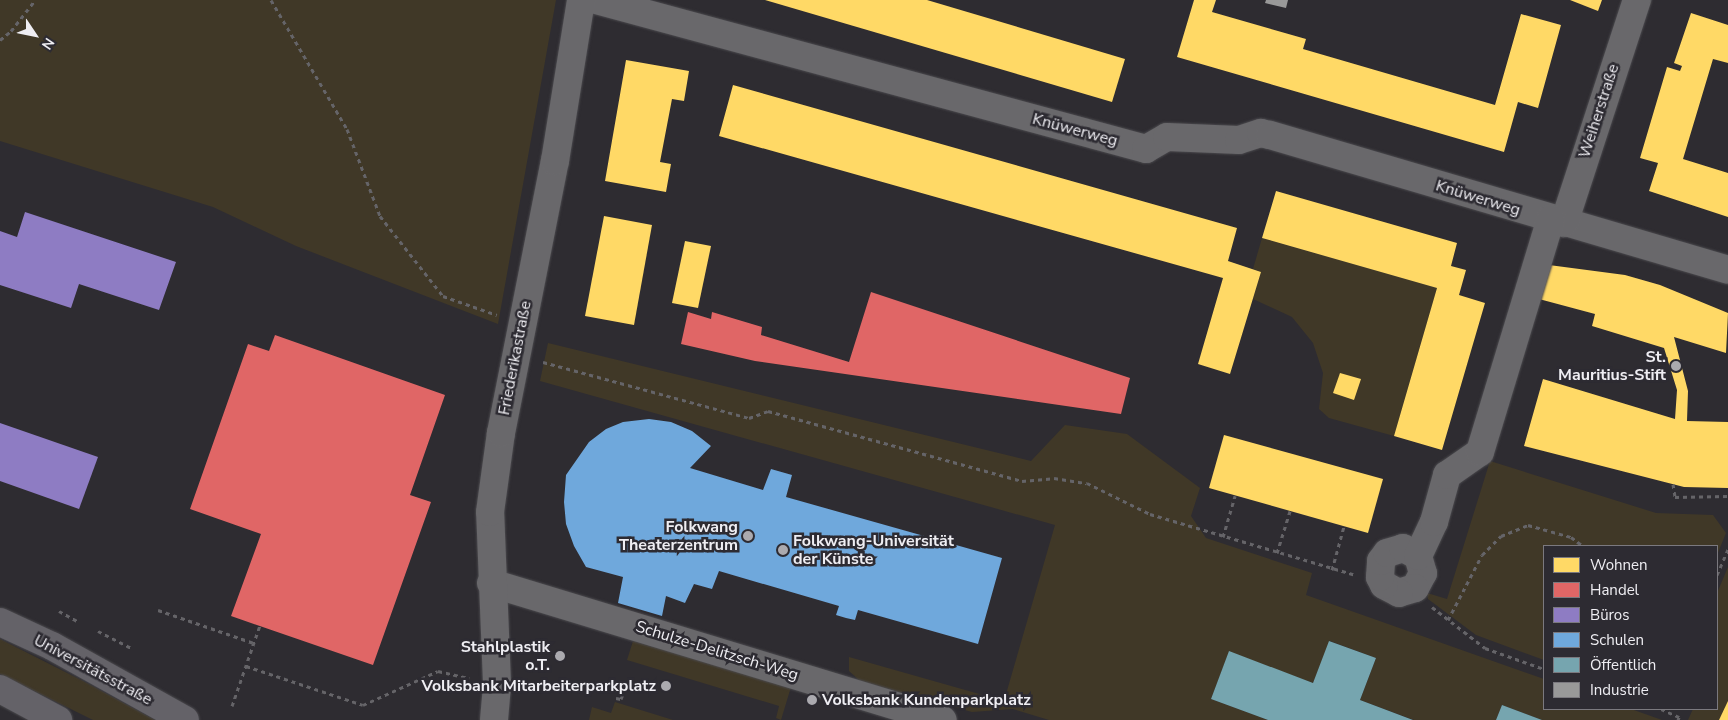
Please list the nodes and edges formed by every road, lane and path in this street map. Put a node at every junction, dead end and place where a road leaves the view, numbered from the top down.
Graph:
1 (36, 0) edge
2 (272, 0) edge
3 (581, 0) edge
4 (596, 0) edge
5 (1637, 0) edge
6 (0, 40) edge
7 (1557, 221) junction
8 (1728, 270) edge
9 (516, 354) junction
10 (1672, 484) dead end
11 (1235, 496) dead end
12 (1728, 496) edge
13 (1290, 511) dead end
14 (1344, 526) dead end
15 (1223, 537) junction
16 (1582, 545) edge
17 (1728, 549) edge
18 (1277, 553) junction
19 (1418, 556) junction
20 (1332, 570) junction
21 (1718, 573) edge
22 (1356, 574) dead end
23 (491, 583) junction
24 (1415, 588) junction
25 (158, 610) dead end
26 (59, 612) dead end
27 (1448, 620) junction
28 (77, 621) dead end
29 (0, 622) edge
30 (260, 626) dead end
31 (98, 631) dead end
32 (254, 643) junction
33 (131, 648) dead end
34 (246, 666) junction
35 (1543, 669) edge
36 (497, 683) junction
37 (0, 689) edge
38 (624, 692) dead end
39 (616, 698) dead end
40 (232, 706) dead end
41 (1661, 710) edge
42 (58, 720) edge
43 (184, 720) edge
44 (494, 720) edge
45 (943, 720) edge
46 (1678, 720) edge

1 - 6 path
2 - 9 path
3 - 9 street, Friederikastraße
4 - 7 street, Knüwerweg
5 - 7 street, Weiherstraße
7 - 8 street, Knüwerweg
7 - 19 street
9 - 15 path
9 - 23 street, Friederikastraße
10 - 12 path
11 - 15 path
13 - 18 path
14 - 20 path
15 - 18 path
16 - 27 path
17 - 21 path
18 - 20 path
19 - 24 street
19 - 24 street
20 - 22 path
23 - 36 street, Friederikastraße
23 - 45 street, Schulze-Delitzsch-Weg
24 - 27 path
25 - 32 path
26 - 28 path
27 - 35 path
29 - 43 main road, Universitätsstraße
30 - 32 path
31 - 33 path
32 - 34 path
34 - 36 path
34 - 40 path
36 - 44 street, Friederikastraße
37 - 42 main road
38 - 39 path
41 - 46 path

